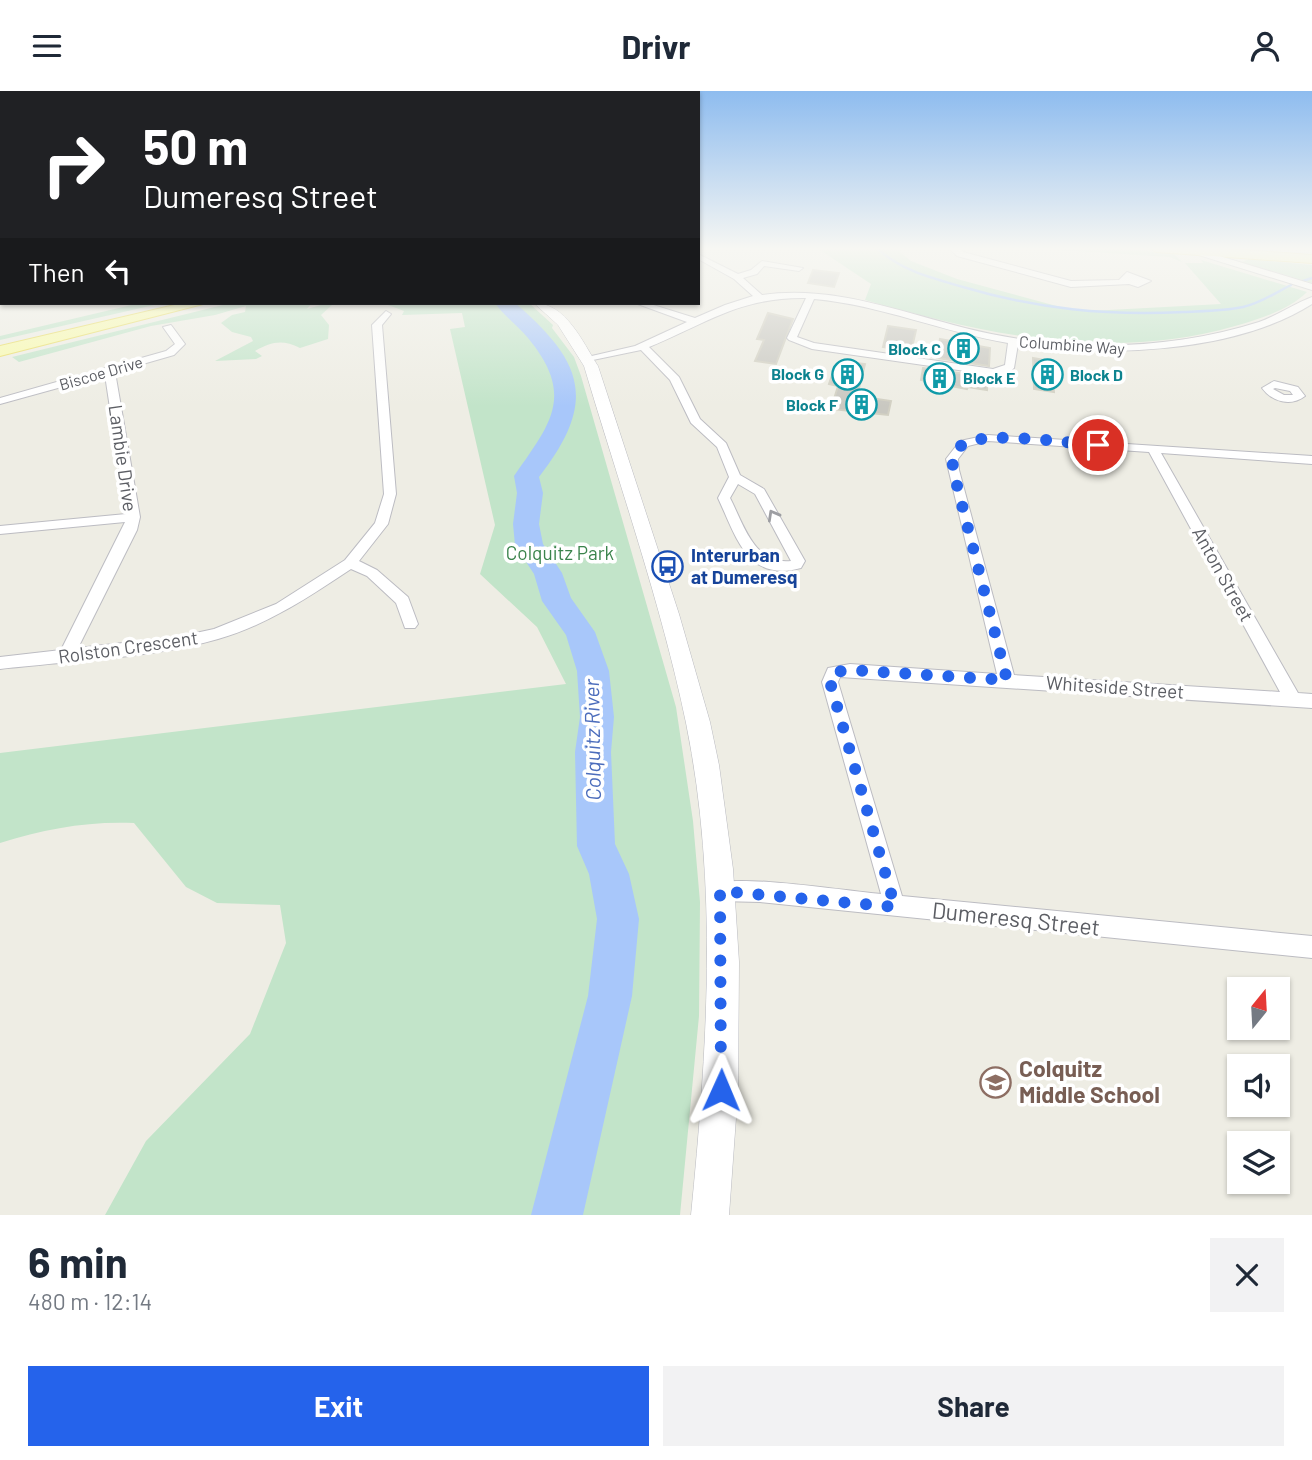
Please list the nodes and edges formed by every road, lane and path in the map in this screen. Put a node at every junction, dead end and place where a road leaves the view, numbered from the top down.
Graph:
1 (745, 300) edge
2 (809, 300) edge
3 (831, 300) edge
4 (1312, 300) edge
5 (192, 305) edge
6 (542, 305) edge
7 (645, 305) edge
8 (386, 314) dead end
9 (694, 321) junction
10 (168, 327) dead end
11 (1013, 341) junction
12 (643, 347) junction
13 (0, 351) edge
14 (588, 358) junction
15 (109, 370) junction
16 (0, 401) edge
17 (1153, 448) junction
18 (1312, 460) edge
19 (735, 477) junction
20 (133, 517) junction
21 (0, 530) edge
22 (350, 563) junction
23 (410, 624) dead end
24 (66, 656) junction
25 (0, 663) edge
26 (1007, 680) junction
27 (1293, 700) junction
28 (1312, 701) edge
29 (720, 891) junction
30 (895, 907) junction
31 (1312, 947) edge
32 (710, 1215) edge

1 - 9 street, Columbine Way
2 - 11 street
3 - 11 street, Columbine Way
4 - 11 street, Columbine Way
5 - 13 main road
6 - 14 main road
7 - 9 street
8 - 22 street, Rolston Crescent
9 - 12 street, Columbine Way
10 - 15 street, Biscoe Drive
12 - 14 street, Columbine Way
12 - 19 street
14 - 29 main road
15 - 16 street, Biscoe Drive
15 - 20 street, Lambie Drive
17 - 18 street
17 - 26 street
17 - 27 street, Anton Street
19 -> 19 street
20 - 21 street
20 - 24 street, Lambie Drive
22 - 23 street
22 - 24 street, Rolston Crescent
24 - 25 street, Rolston Crescent
26 - 27 street, Whiteside Street
26 - 30 street, Whiteside Street
27 - 28 street, Whiteside Street
29 - 30 street, Dumeresq Street
29 - 32 main road
30 - 31 street, Dumeresq Street

